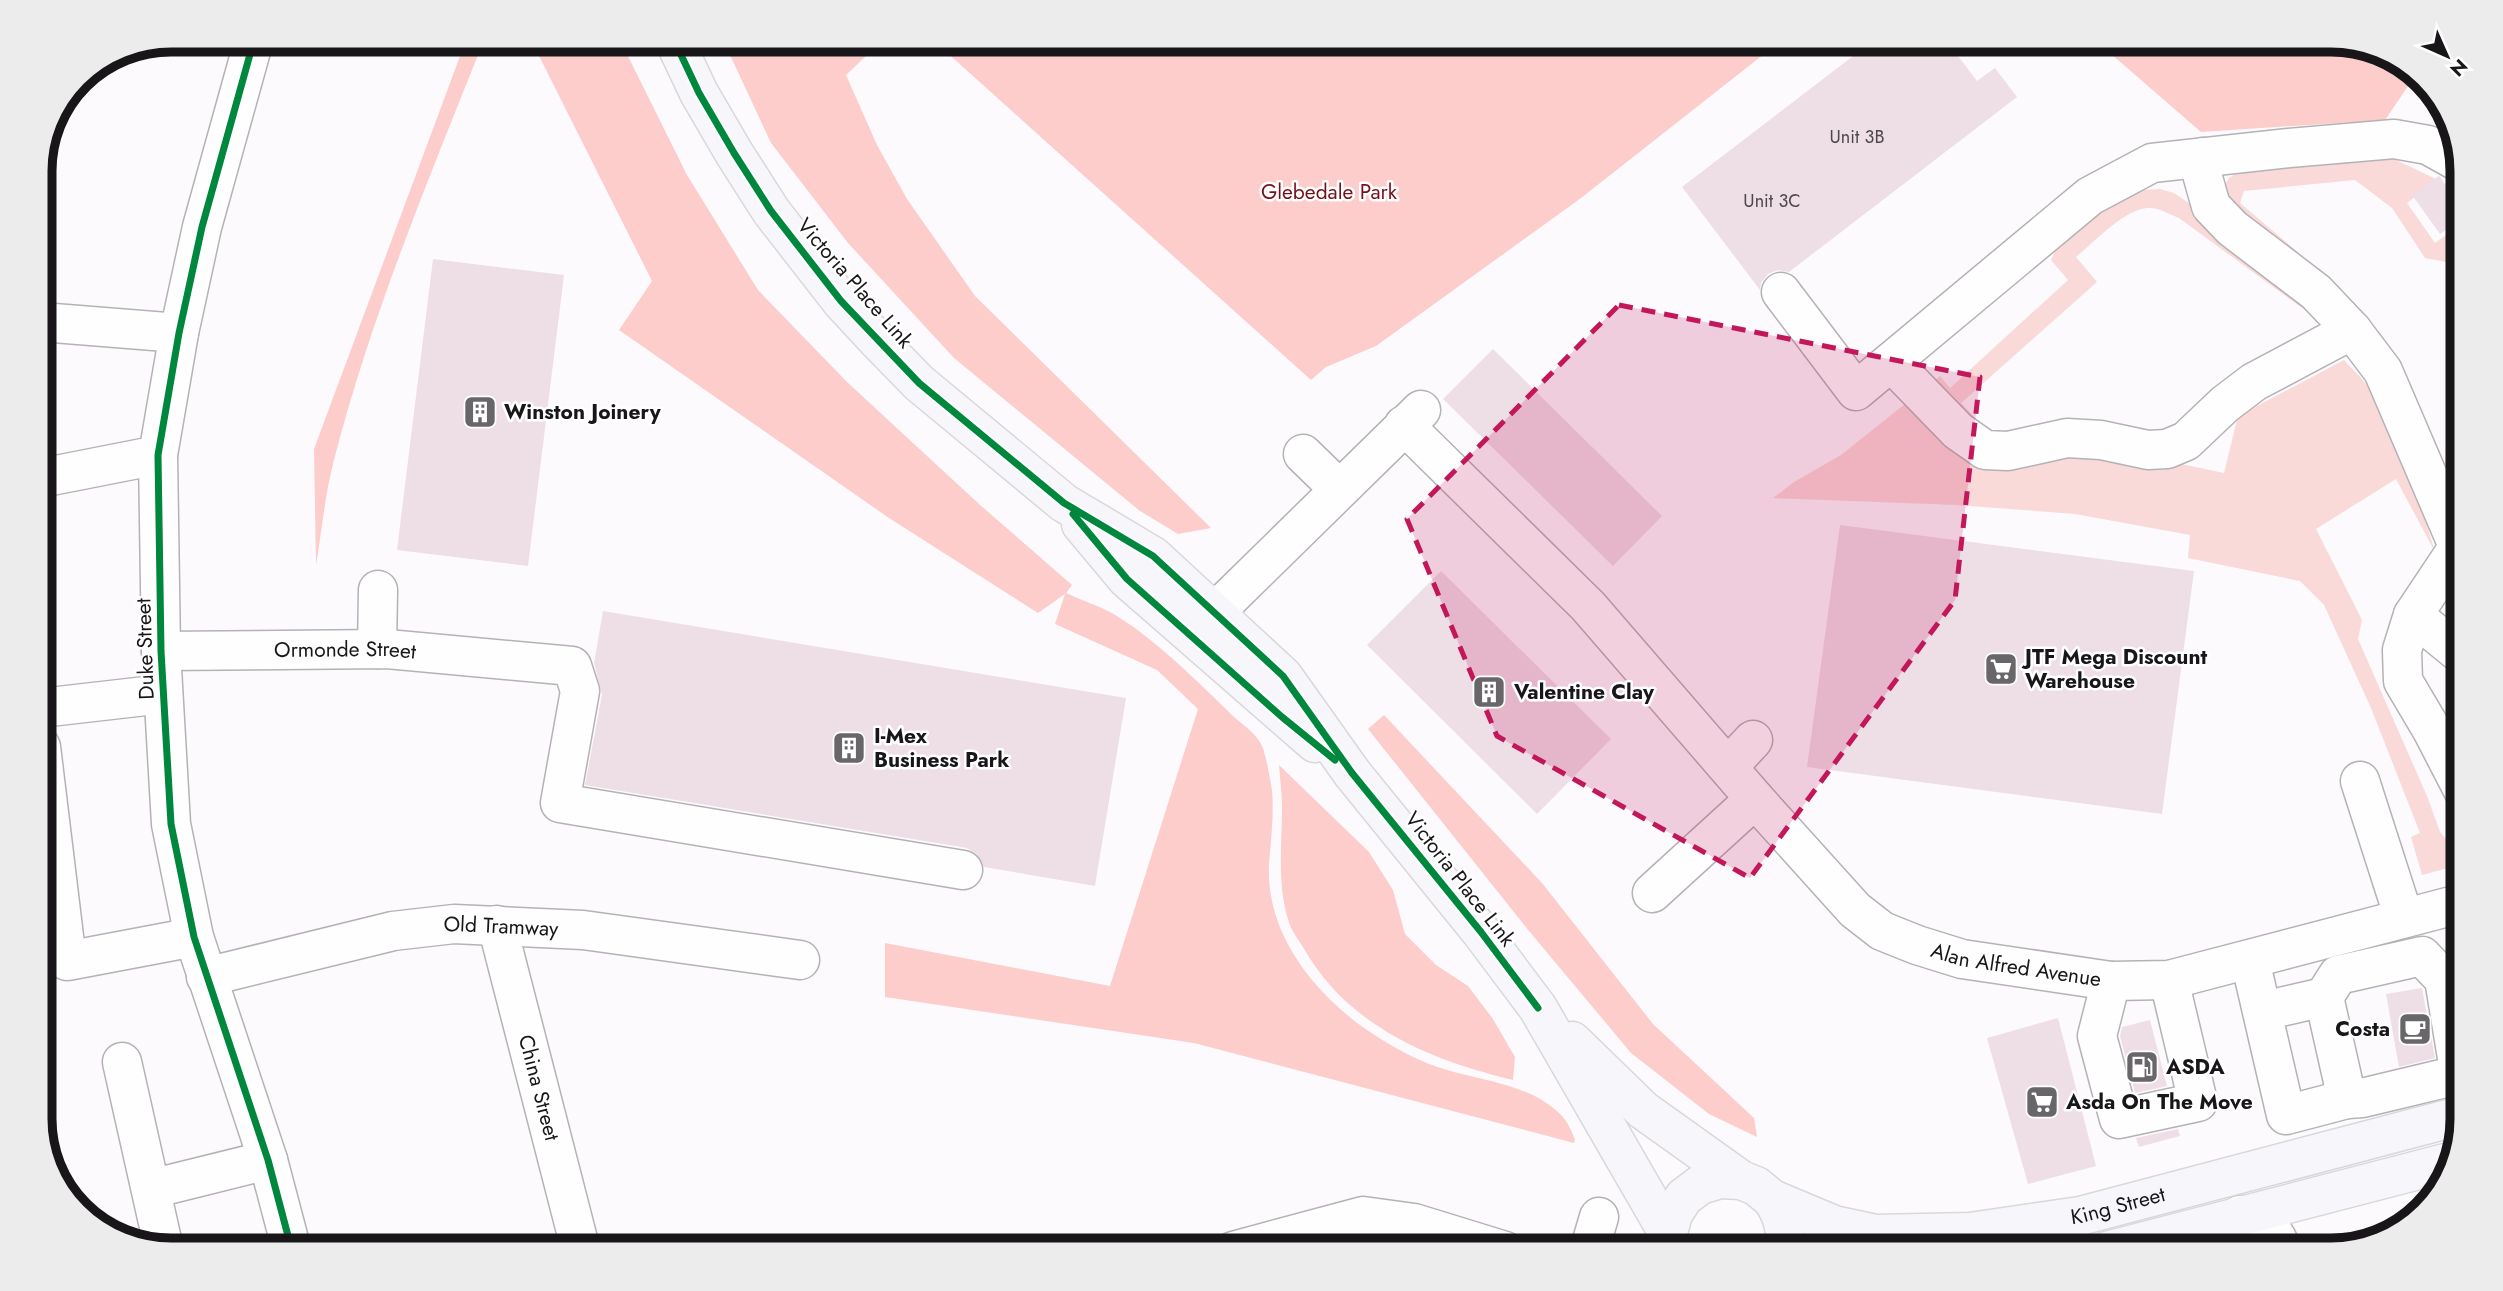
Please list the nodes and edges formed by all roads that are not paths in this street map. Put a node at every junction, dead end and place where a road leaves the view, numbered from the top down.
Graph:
1 (251, 52) edge
2 (680, 52) edge
3 (2203, 157) junction
4 (2449, 157) edge
5 (1781, 292) dead end
6 (53, 323) edge
7 (2352, 330) junction
8 (179, 333) junction
9 (1891, 362) junction
10 (1303, 454) dead end
11 (158, 456) junction
12 (53, 476) edge
13 (1339, 489) junction
14 (1064, 503) junction
15 (2450, 521) edge
16 (2450, 558) edge
17 (378, 590) dead end
18 (1216, 611) junction
19 (2413, 615) junction
20 (2450, 645) edge
21 (377, 649) junction
22 (162, 650) junction
23 (163, 694) junction
24 (53, 707) edge
25 (2450, 740) edge
26 (1352, 773) junction
27 (2360, 781) dead end
28 (1755, 800) junction
29 (53, 846) edge
30 (962, 870) dead end
31 (1652, 893) dead end
32 (2450, 906) edge
33 (2404, 918) junction
34 (497, 925) junction
35 (194, 937) junction
36 (800, 960) dead end
37 (2250, 960) junction
38 (206, 977) junction
39 (2169, 980) junction
40 (2110, 981) junction
41 (2324, 997) junction
42 (1538, 1008) junction
43 (2263, 1011) junction
44 (2450, 1015) edge
45 (122, 1062) dead end
46 (2450, 1077) edge
47 (2347, 1099) junction
48 (2450, 1118) edge
49 (268, 1160) junction
50 (2441, 1164) edge
51 (151, 1189) junction
52 (1756, 1189) junction
53 (2240, 1215) junction
54 (161, 1237) edge
55 (289, 1238) edge
56 (578, 1238) edge
57 (1281, 1238) edge
58 (1463, 1238) edge
59 (1667, 1238) edge
60 (1670, 1238) edge
61 (1786, 1238) edge
62 (2155, 1238) edge
63 (2278, 1238) edge

1 - 8 street, Duke Street
2 - 14 main road, Victoria Place Link
3 - 4 street
3 - 7 street
3 - 9 street
5 - 9 street
6 - 8 street
7 - 9 street
7 - 15 street
8 - 11 street, Duke Street
10 - 13 street
11 - 12 street
11 - 22 street, Duke Street
13 - 18 street
13 - 28 street, Alan Alfred Avenue
14 - 18 main road, Victoria Place Link
14 - 26 main road, Victoria Place Link
16 - 19 street
17 - 21 street
18 - 26 main road, Victoria Place Link
19 - 20 street
19 - 25 street
21 - 22 street, Ormonde Street
21 - 30 street, Ormonde Street
22 - 23 street, Duke Street
23 - 24 street
23 - 35 street, Duke Street
26 - 42 main road, Victoria Place Link
27 - 33 street
28 - 31 street
28 - 40 street, Alan Alfred Avenue
29 - 35 street
32 - 33 street, Alan Alfred Avenue
33 - 37 street, Alan Alfred Avenue
34 - 36 street, Old Tramway
34 - 38 street, Old Tramway
34 - 56 street, China Street
35 - 38 street, Duke Street
37 - 39 street, Alan Alfred Avenue
37 - 43 street
38 - 49 street, Duke Street
39 - 40 street, Alan Alfred Avenue
39 - 40 street
41 - 43 street
41 - 44 street
41 - 47 street
42 - 52 main road, Victoria Place Link
42 - 59 main road, Victoria Place Link
43 - 47 street
45 - 51 street
46 - 47 street
48 - 52 main road, King Street
49 - 51 street
49 - 55 street, Duke Street
50 - 53 main road, King Street
51 - 54 street
52 - 60 main road, King Street
52 - 61 main road
53 - 62 main road, King Street
53 - 63 street
57 - 58 street

